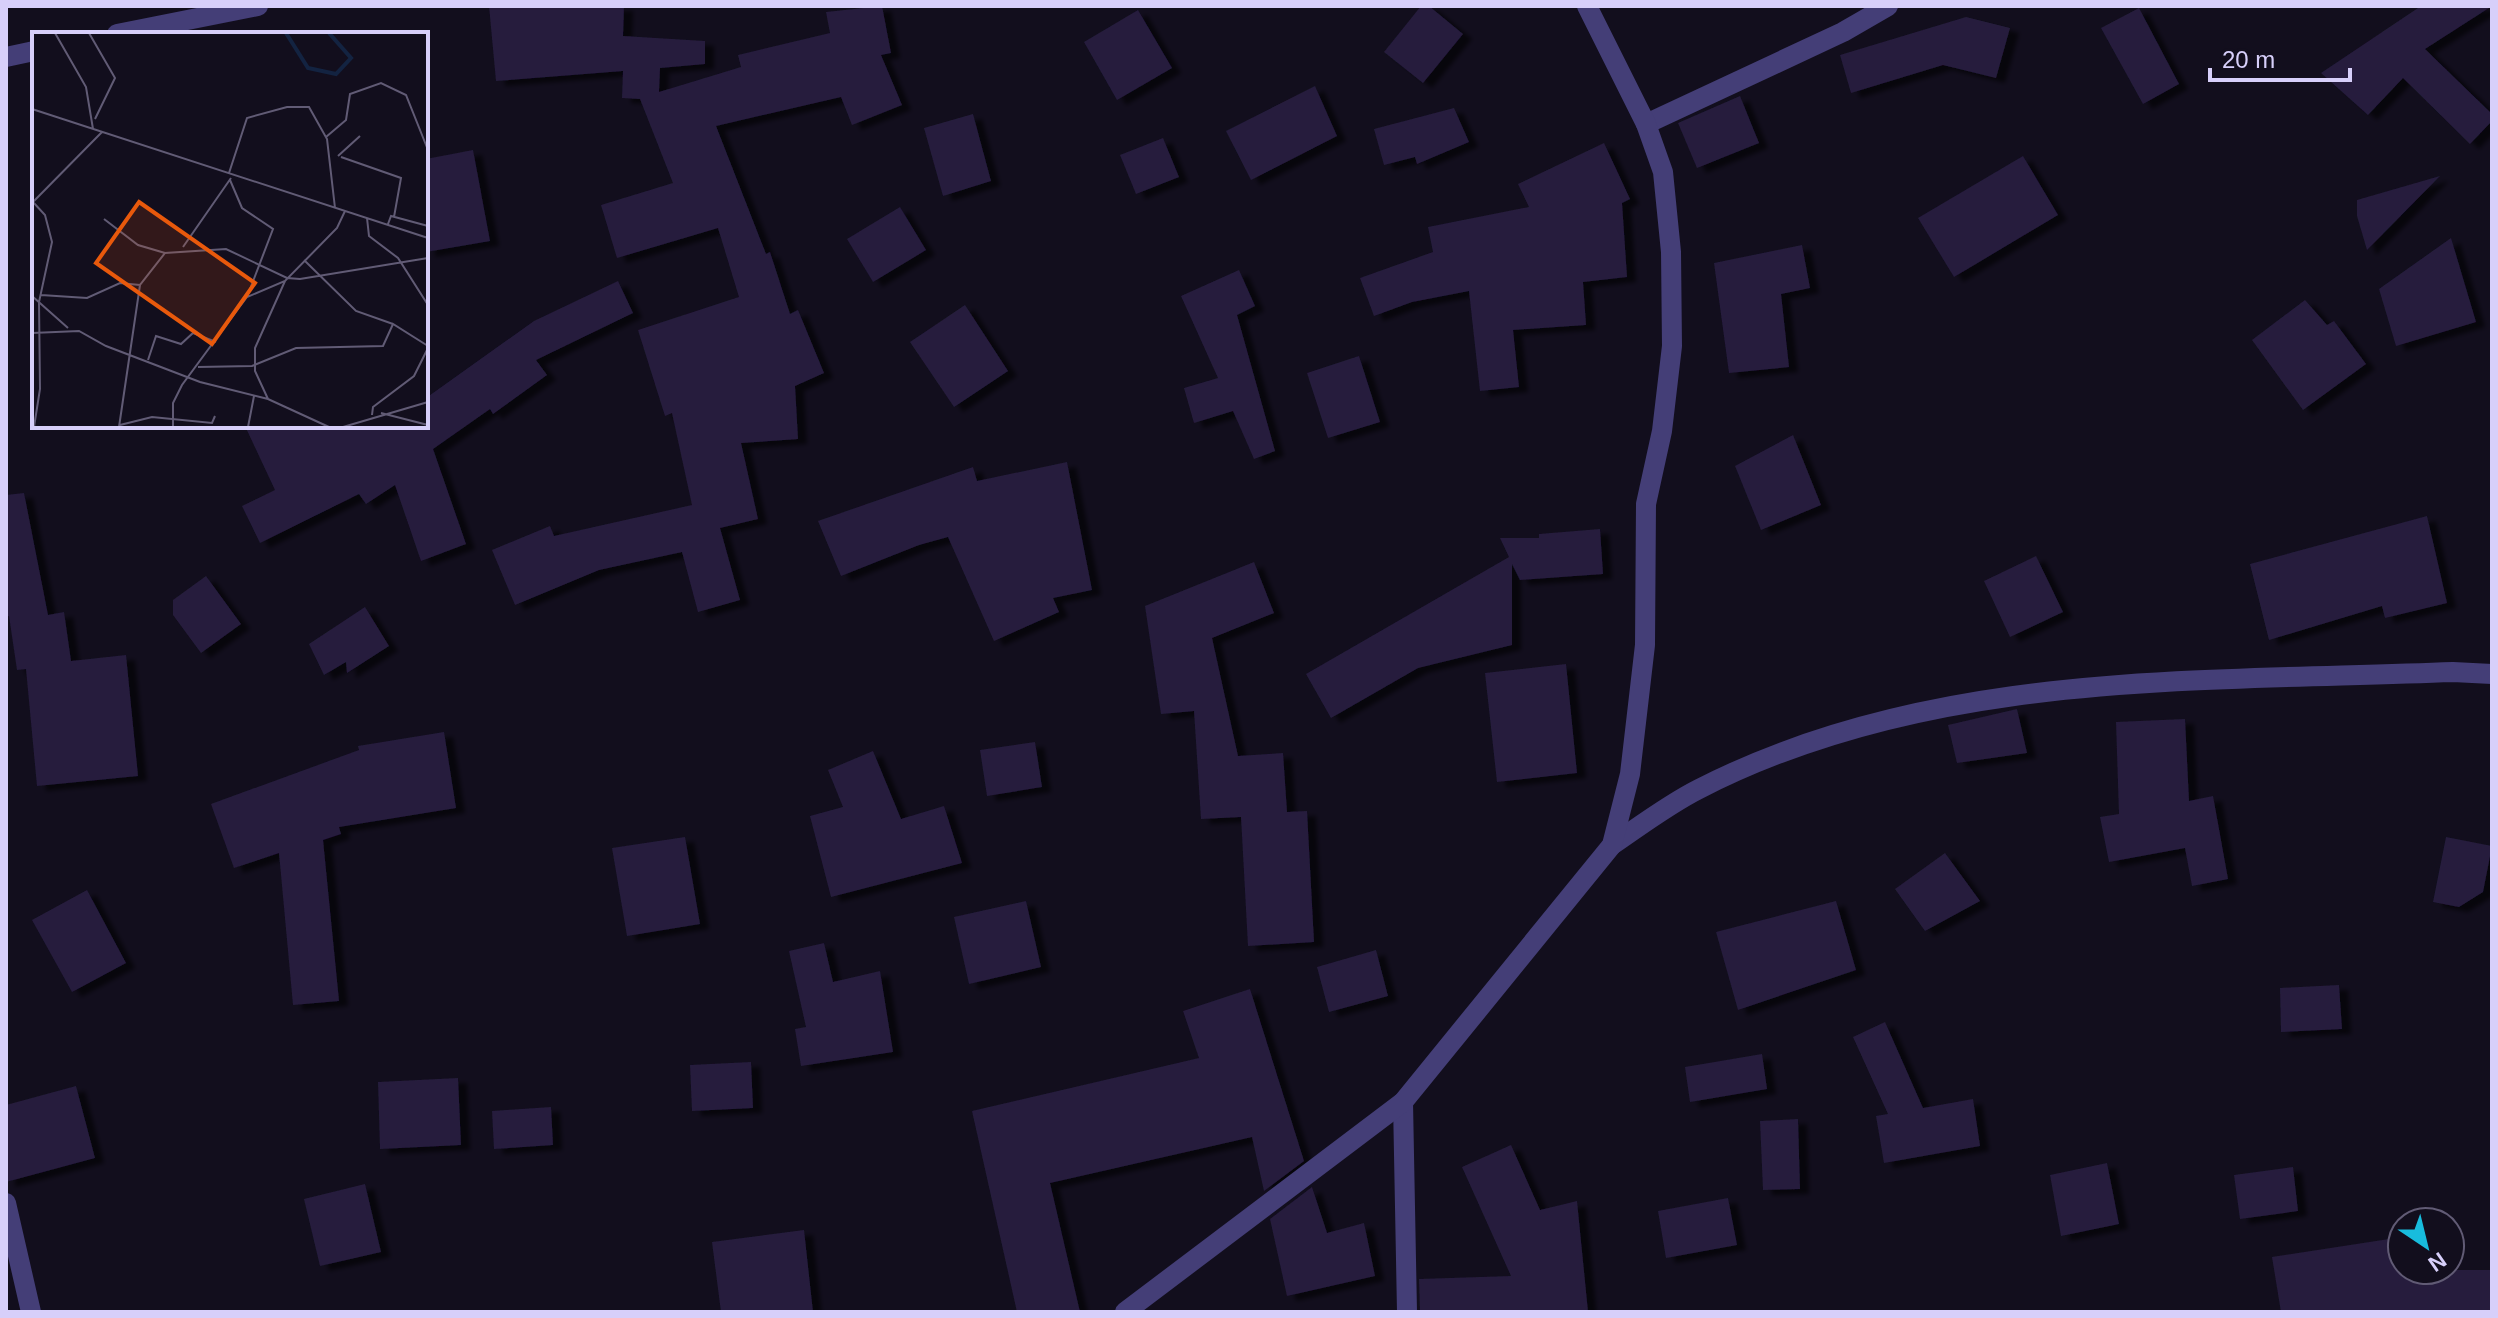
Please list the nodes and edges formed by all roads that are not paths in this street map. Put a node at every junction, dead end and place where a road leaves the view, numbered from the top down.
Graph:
1 (258, 6) edge
2 (1587, 6) edge
3 (1888, 6) edge
4 (127, 32) edge
5 (32, 51) edge
6 (6, 57) edge
7 (1646, 124) junction
8 (2492, 674) edge
9 (1612, 845) junction
10 (1403, 1102) junction
11 (6, 1203) edge
12 (31, 1312) edge
13 (1125, 1312) edge
14 (1407, 1312) edge

1 - 4 street
2 - 7 street
3 - 7 street
5 - 6 street
7 - 9 street
8 - 9 street
9 - 10 street
10 - 13 street
10 - 14 street
11 - 12 street

